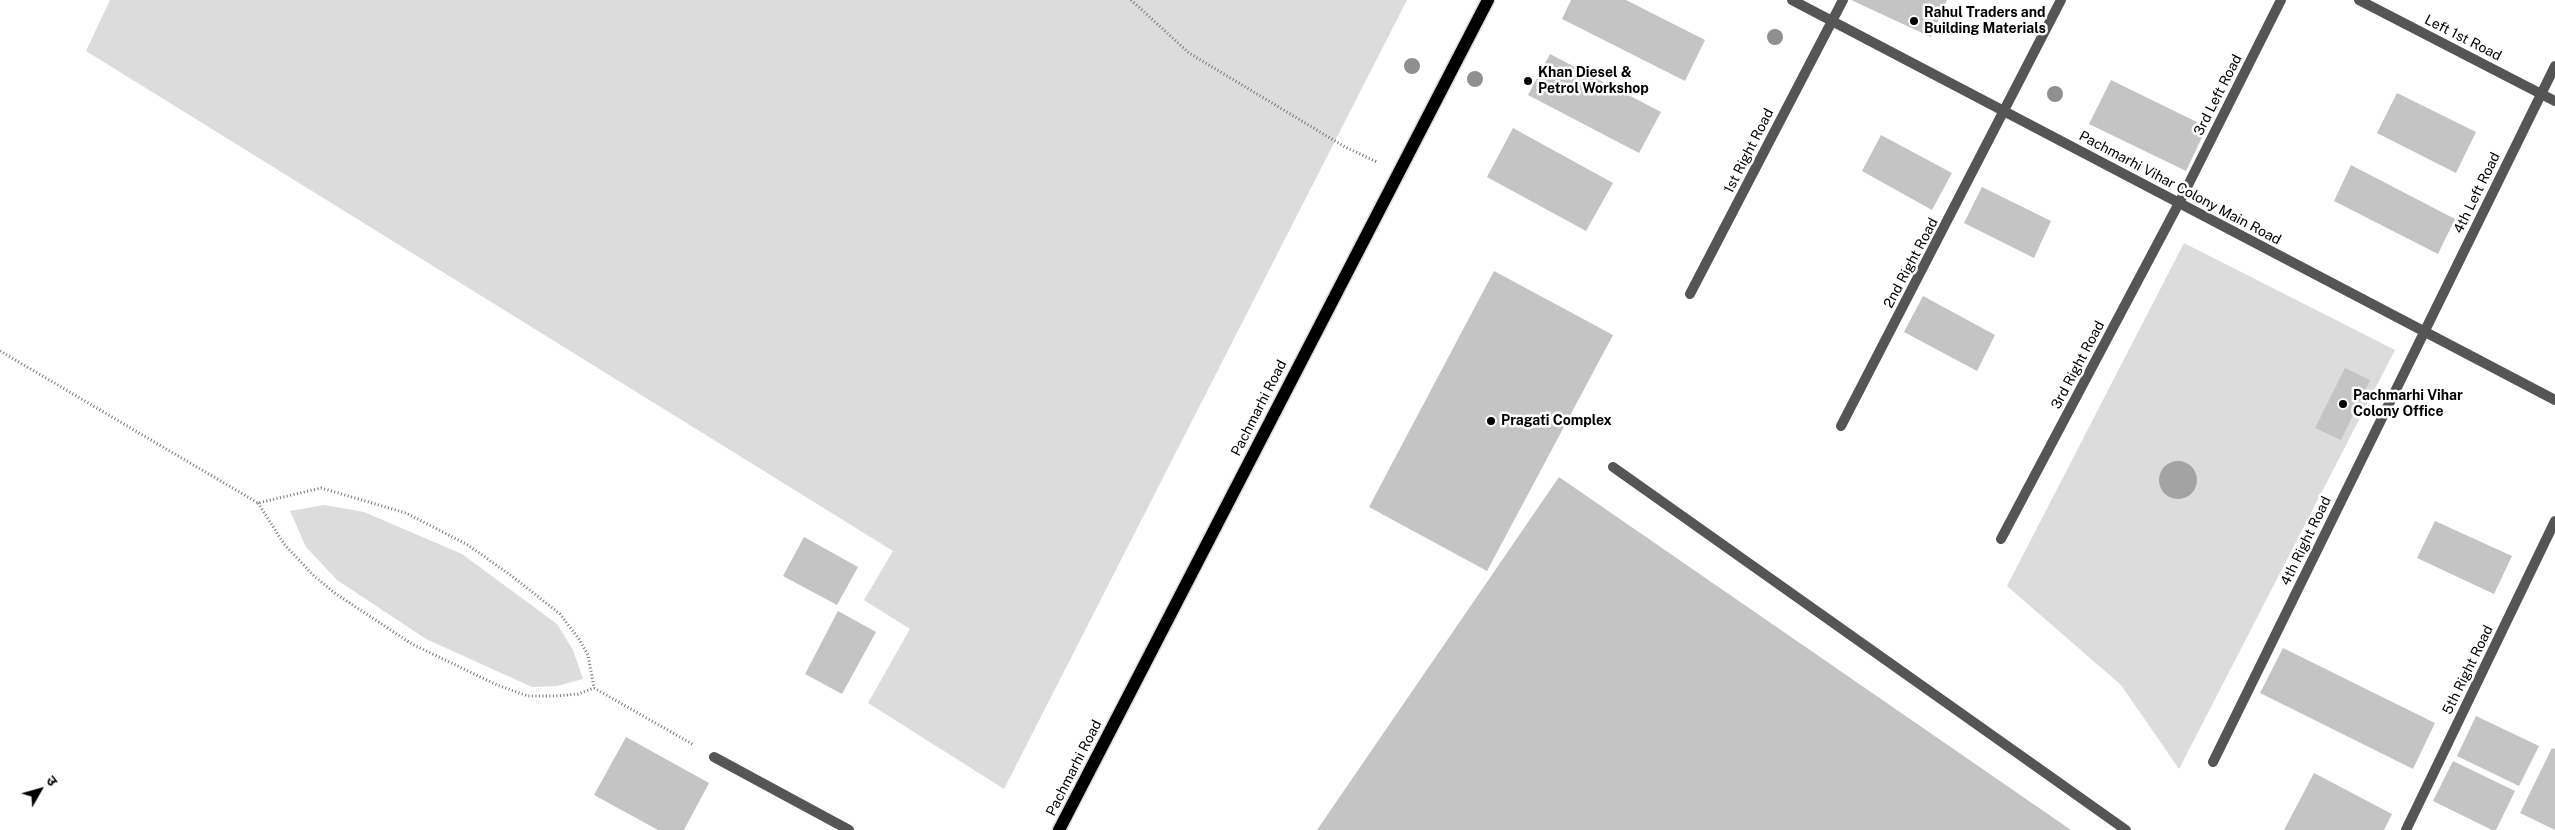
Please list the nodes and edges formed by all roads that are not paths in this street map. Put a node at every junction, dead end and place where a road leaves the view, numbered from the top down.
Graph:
1 (1488, 0) edge
2 (1792, 0) edge
3 (1843, 0) edge
4 (2061, 0) edge
5 (2281, 0) edge
6 (2359, 0) edge
7 (1832, 21) junction
8 (2555, 66) edge
9 (2542, 94) junction
10 (2555, 101) edge
11 (2005, 112) junction
12 (2179, 203) junction
13 (1690, 294) dead end
14 (2424, 332) junction
15 (2555, 400) edge
16 (1841, 426) dead end
17 (1613, 466) dead end
18 (2555, 521) edge
19 (2001, 539) dead end
20 (714, 757) road end
21 (2213, 762) dead end
22 (849, 830) edge
23 (1059, 830) edge
24 (2126, 830) edge
25 (2406, 830) edge

1 - 23 main road, Pachmarhi Road
2 - 7 street, Pachmarhi Vihar Colony Main Road
3 - 7 street, 1st Right Road
4 - 11 street, 2nd Right Road
5 - 12 street, 3rd Left Road
6 - 9 street, Left 1st Road
7 - 11 street, Pachmarhi Vihar Colony Main Road
7 - 13 street, 1st Right Road
8 - 9 street, 4th Left Road
9 - 10 street, Left 1st Road
9 - 14 street, 4th Left Road
11 - 12 street, Pachmarhi Vihar Colony Main Road
11 - 16 street, 2nd Right Road
12 - 14 street, Pachmarhi Vihar Colony Main Road
12 - 19 street, 3rd Right Road
14 - 15 street, Pachmarhi Vihar Colony Main Road
14 - 21 street, 4th Right Road
17 - 24 street
18 - 25 street, 5th Right Road
20 - 22 street

